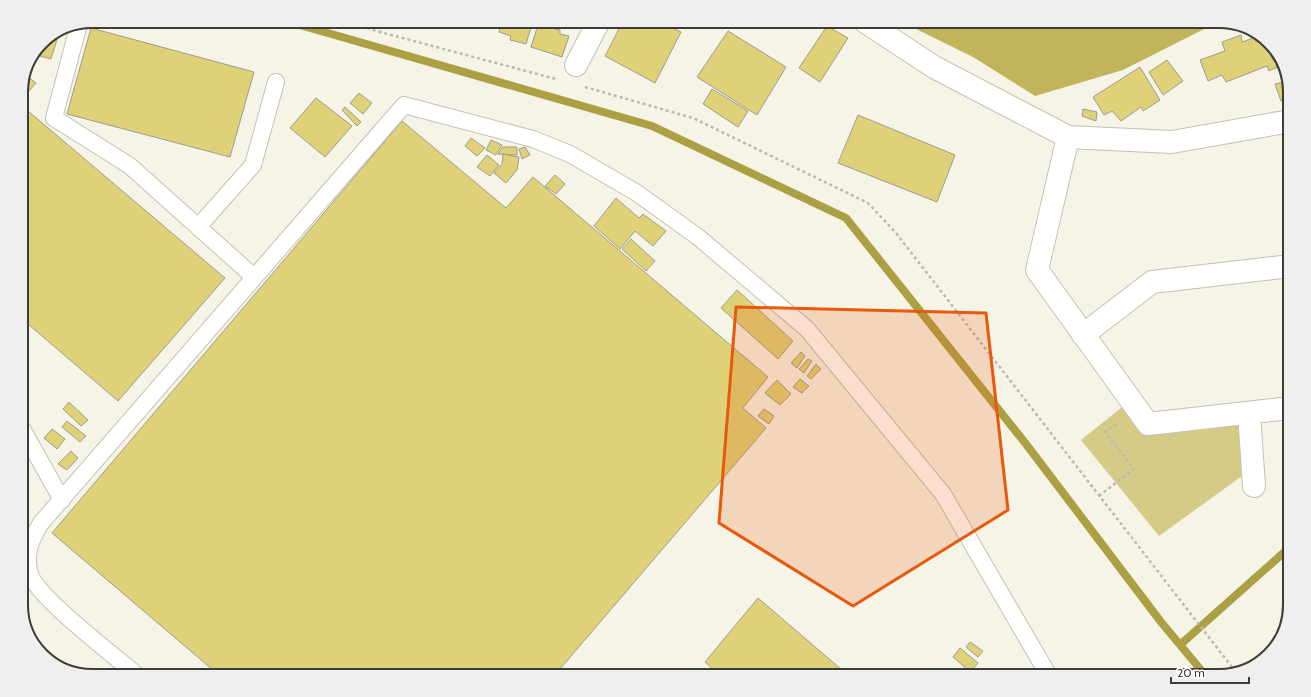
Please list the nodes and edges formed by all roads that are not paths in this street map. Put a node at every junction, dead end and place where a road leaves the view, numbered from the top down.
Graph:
1 (595, 28) edge
2 (875, 28) edge
3 (77, 30) edge
4 (569, 73) road end
5 (276, 82) dead end
6 (1283, 122) edge
7 (1068, 137) junction
8 (198, 227) junction
9 (1283, 267) edge
10 (254, 277) junction
11 (1083, 335) junction
12 (1283, 409) edge
13 (1249, 413) junction
14 (28, 439) edge
15 (1254, 486) dead end
16 (62, 500) junction
17 (28, 550) edge
18 (28, 550) edge
19 (130, 669) edge
20 (1045, 669) edge

1 - 4 street
2 - 7 street
3 - 8 lane
5 - 8 lane
6 - 7 street
7 - 11 street
8 - 10 lane
9 - 11 street
10 - 16 lane
10 - 20 lane
11 - 13 street
12 - 13 street
13 - 15 street
14 - 16 lane
16 - 17 lane
18 - 19 lane

